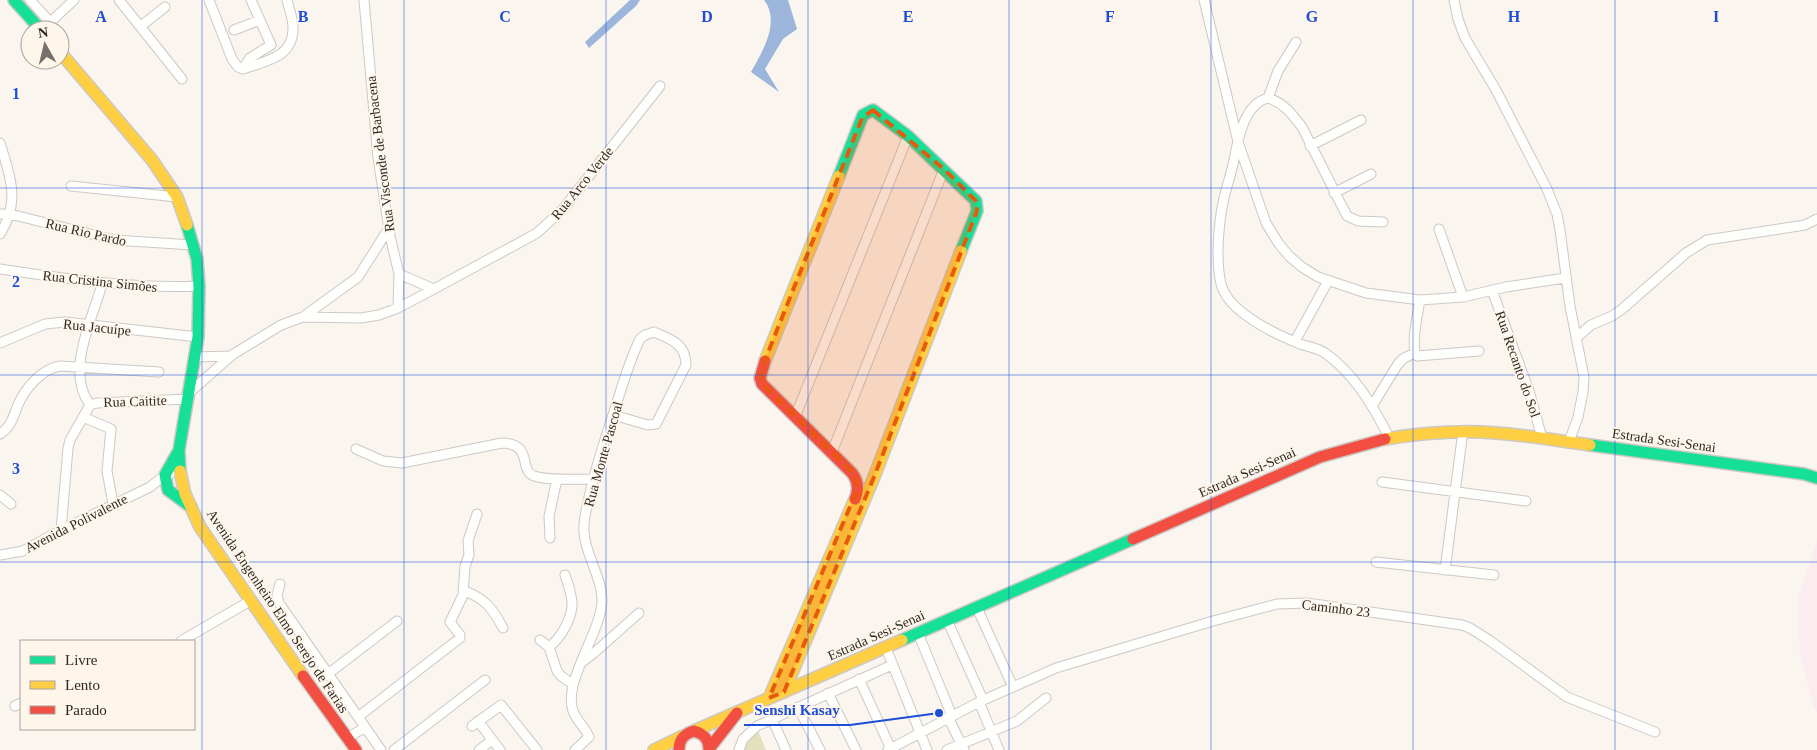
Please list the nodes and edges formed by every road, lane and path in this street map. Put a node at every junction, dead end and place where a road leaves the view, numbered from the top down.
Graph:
1 (14, 0) edge
2 (30, 0) edge
3 (74, 0) edge
4 (119, 0) edge
5 (209, 0) edge
6 (251, 0) edge
7 (287, 0) edge
8 (364, 0) edge
9 (1204, 0) edge
10 (1454, 0) edge
11 (165, 7) dead end
12 (36, 20) edge
13 (40, 20) edge
14 (52, 20) edge
15 (260, 20) junction
16 (142, 26) junction
17 (234, 30) dead end
18 (1296, 42) dead end
19 (70, 64) edge
20 (243, 68) junction
21 (182, 79) dead end
22 (660, 86) dead end
23 (1268, 98) junction
24 (1361, 120) dead end
25 (908, 136) junction
26 (1238, 142) junction
27 (0, 143) edge
28 (1310, 146) junction
29 (944, 169) junction
30 (1371, 174) dead end
31 (72, 186) dead end
32 (1334, 193) junction
33 (177, 197) junction
34 (0, 214) edge
35 (10, 214) junction
36 (1817, 219) edge
37 (1383, 222) dead end
38 (389, 228) junction
39 (1439, 228) dead end
40 (0, 234) edge
41 (193, 245) junction
42 (0, 269) edge
43 (399, 274) junction
44 (1565, 278) junction
45 (1328, 281) junction
46 (102, 284) junction
47 (200, 286) junction
48 (434, 289) junction
49 (1492, 290) junction
50 (1463, 297) junction
51 (1420, 300) junction
52 (398, 308) junction
53 (303, 317) junction
54 (88, 324) junction
55 (198, 337) junction
56 (1576, 338) junction
57 (1295, 341) junction
58 (0, 343) edge
59 (1479, 351) dead end
60 (1415, 353) junction
61 (232, 356) junction
62 (195, 357) junction
63 (80, 366) junction
64 (159, 372) dead end
65 (189, 396) junction
66 (90, 405) junction
67 (1372, 406) junction
68 (613, 415) junction
69 (83, 417) junction
70 (795, 417) junction
71 (1463, 431) junction
72 (0, 434) edge
73 (1389, 437) junction
74 (1542, 438) junction
75 (1569, 442) junction
76 (356, 449) dead end
77 (179, 450) junction
78 (832, 452) junction
79 (1817, 472) edge
80 (180, 473) junction
81 (1804, 474) junction
82 (165, 475) junction
83 (1817, 478) edge
84 (557, 479) junction
85 (593, 479) junction
86 (858, 482) junction
87 (1382, 482) dead end
88 (182, 486) junction
89 (150, 487) junction
90 (869, 487) junction
91 (168, 490) junction
92 (1455, 490) junction
93 (0, 494) edge
94 (1526, 501) dead end
95 (11, 504) dead end
96 (113, 504) junction
97 (190, 507) junction
98 (477, 514) dead end
99 (61, 530) junction
100 (550, 538) dead end
101 (0, 555) edge
102 (1376, 562) dead end
103 (1445, 570) junction
104 (565, 575) dead end
105 (1494, 575) dead end
106 (280, 584) dead end
107 (464, 591) junction
108 (250, 602) junction
109 (978, 608) junction
110 (639, 613) dead end
111 (947, 620) junction
112 (397, 621) dead end
113 (503, 628) dead end
114 (918, 633) junction
115 (184, 640) edge
116 (540, 640) dead end
117 (549, 647) junction
118 (886, 648) junction
119 (582, 662) junction
120 (892, 665) junction
121 (793, 670) junction
122 (328, 674) junction
123 (859, 679) junction
124 (484, 680) dead end
125 (806, 682) junction
126 (573, 684) junction
127 (1012, 687) junction
128 (784, 692) junction
129 (828, 693) junction
130 (768, 698) junction
131 (1046, 698) dead end
132 (981, 701) junction
133 (798, 707) junction
134 (737, 713) junction
135 (950, 716) junction
136 (358, 717) junction
137 (772, 719) junction
138 (365, 727) junction
139 (990, 732) junction
140 (1655, 732) dead end
141 (920, 733) junction
142 (688, 734) junction
143 (348, 738) junction
144 (492, 740) junction
145 (962, 747) edge
146 (889, 749) edge
147 (356, 750) edge
148 (381, 750) edge
149 (394, 750) edge
150 (479, 750) edge
151 (500, 750) edge
152 (537, 750) edge
153 (575, 750) edge
154 (654, 750) edge
155 (679, 750) edge
156 (709, 750) edge
157 (739, 750) edge
158 (786, 750) edge
159 (820, 750) edge
160 (856, 750) edge
161 (927, 750) edge
162 (947, 750) edge
163 (1000, 750) edge

1 - 12 street
2 - 13 street
3 - 14 street
4 - 16 street
5 - 20 street
6 - 15 street
7 - 20 street
8 - 38 street, Rua Visconde de Barbacena
9 - 26 street
10 - 44 street
11 - 16 street
15 - 17 street
15 - 20 street
16 - 21 street
18 - 23 street
19 - 33 street, Avenida Engenheiro Elmo Serejo de Farias
22 - 48 street, Rua Arco Verde
23 - 26 street
23 - 28 street
24 - 28 street
25 - 29 street
25 - 70 street
25 - 70 street
26 - 45 street
26 - 57 street
27 - 35 street
28 - 32 street
29 - 78 street
29 - 90 street
30 - 32 street
31 - 33 street
32 - 37 street
33 - 41 street, Avenida Engenheiro Elmo Serejo de Farias
34 - 35 street, Rua Rio Pardo
35 - 40 street
35 - 41 street, Rua Rio Pardo
36 - 56 street
38 - 43 street, Rua Visconde de Barbacena
38 - 53 street
39 - 50 street
41 - 47 street, Avenida Engenheiro Elmo Serejo de Farias
42 - 46 street, Rua Cristina Simões
43 - 48 street
43 - 52 street, Rua Visconde de Barbacena
44 - 49 street
44 - 56 street
45 - 51 street
45 - 57 street
46 - 47 street, Rua Cristina Simões
46 - 54 street, Rua Caitite
47 - 55 street, Avenida Engenheiro Elmo Serejo de Farias
48 - 52 street, Rua Arco Verde
49 - 50 street
49 - 74 street, Rua Recanto do Sol
50 - 51 street
51 - 60 street
52 - 53 street, Rua Arco Verde
53 - 61 street
54 - 55 street, Rua Jacuípe
54 - 58 street, Rua Jacuípe
54 - 63 street, Rua Caitite
55 - 62 street, Avenida Engenheiro Elmo Serejo de Farias
56 - 75 street
57 - 67 street
59 - 60 street
60 - 67 street
61 - 62 street
61 - 65 street
62 - 65 street, Avenida Engenheiro Elmo Serejo de Farias
63 - 64 street
63 - 66 street, Rua Caitite
63 - 72 street
65 - 66 street, Rua Caitite
65 - 77 street, Avenida Engenheiro Elmo Serejo de Farias
66 - 69 street
67 - 73 street
68 - 68 street, Rua Monte Pascoal
68 - 85 street, Rua Monte Pascoal
69 - 96 street, Rua Caitite
69 - 99 street
70 - 78 street
71 - 73 street, Estrada Sesi-Senai
71 - 74 street, Estrada Sesi-Senai
71 - 92 street
73 - 109 street, Estrada Sesi-Senai
74 - 75 street, Estrada Sesi-Senai
75 - 81 street, Estrada Sesi-Senai
76 - 84 street
77 - 80 street, Avenida Engenheiro Elmo Serejo de Farias
77 - 82 street
78 - 86 street
79 - 81 street, Estrada Sesi-Senai
80 - 82 street
80 - 88 street, Avenida Engenheiro Elmo Serejo de Farias
81 - 83 street, Estrada Sesi-Senai
82 - 89 street, Avenida Polivalente
82 - 91 street
84 - 85 street
84 - 100 street
85 - 119 street, Rua Monte Pascoal
86 - 90 street
86 - 130 street
87 - 92 street
88 - 91 street
88 - 97 street, Avenida Engenheiro Elmo Serejo de Farias
89 - 91 street
89 - 96 street, Avenida Polivalente
90 - 121 street
91 - 97 street
92 - 94 street
92 - 103 street
93 - 95 street
96 - 99 street, Avenida Polivalente
97 - 108 street, Avenida Engenheiro Elmo Serejo de Farias
98 - 107 street
99 - 101 street, Avenida Polivalente
102 - 103 street
103 - 105 street
104 - 117 street
106 - 122 street
107 - 113 street
107 - 136 street
108 - 115 street
108 - 143 street, Avenida Engenheiro Elmo Serejo de Farias
109 - 111 street, Estrada Sesi-Senai
109 - 127 street
110 - 119 street
111 - 114 street, Estrada Sesi-Senai
111 - 132 street
112 - 122 street
114 - 118 street, Estrada Sesi-Senai
114 - 135 street
116 - 117 street
117 - 126 street
118 - 120 street
118 - 125 street, Estrada Sesi-Senai
119 - 126 street, Rua Monte Pascoal
120 - 123 street
120 - 141 street
121 - 125 street
121 - 128 street
122 - 136 street
123 - 129 street
123 - 146 street
124 - 149 street
125 - 128 street, Estrada Sesi-Senai
126 - 153 street, Rua Monte Pascoal
127 - 132 street, Caminho 23
127 - 140 street, Caminho 23
128 - 130 street, Estrada Sesi-Senai
129 - 133 street
129 - 160 street
130 - 134 street, Estrada Sesi-Senai
131 - 139 street
132 - 135 street, Caminho 23
132 - 139 street
133 - 137 street
133 - 159 street
134 - 142 street, Estrada Sesi-Senai
134 - 156 street, Estrada Sesi-Senai
135 - 141 street, Caminho 23
135 - 145 street
136 - 138 street
137 - 157 street
137 - 158 street
138 - 143 street
138 - 148 street
139 - 145 street
139 - 163 street
141 - 146 street, Caminho 23
141 - 161 street
142 - 154 street, Estrada Sesi-Senai
142 - 155 street
142 - 156 street
143 - 147 street, Avenida Engenheiro Elmo Serejo de Farias
144 - 150 street
144 - 151 street
144 - 152 street
145 - 162 street

